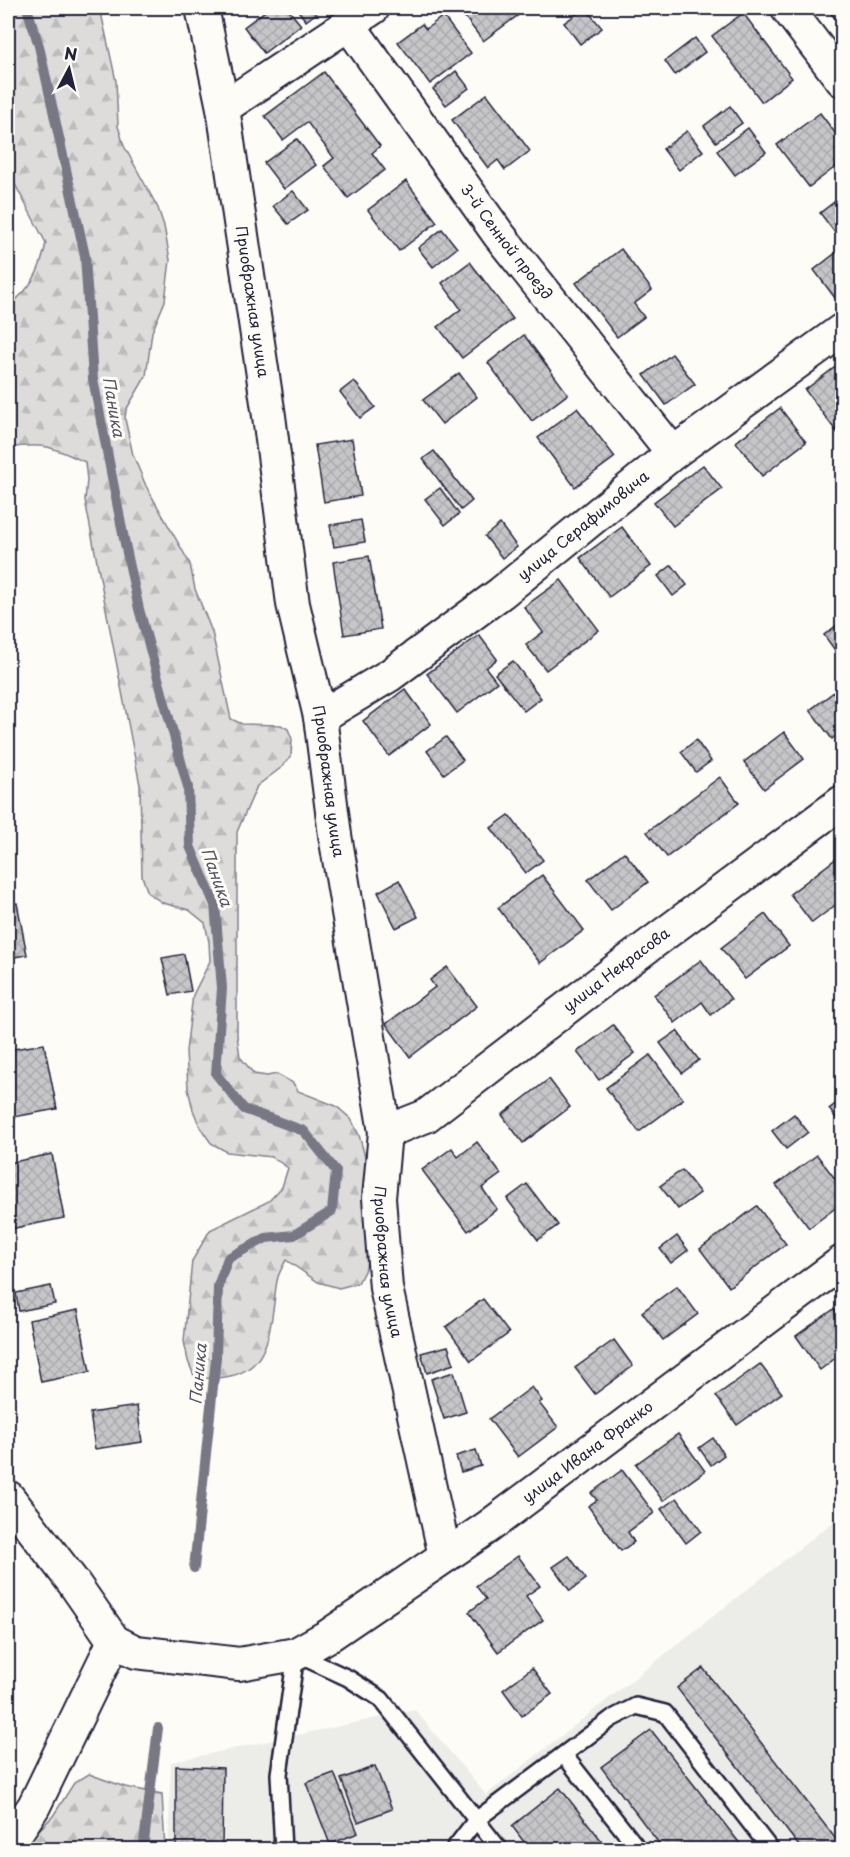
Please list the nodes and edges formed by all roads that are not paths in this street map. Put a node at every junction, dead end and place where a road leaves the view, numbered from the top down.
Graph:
1 (202, 8) edge
2 (788, 8) edge
3 (361, 16) edge
4 (843, 80) edge
5 (223, 108) junction
6 (843, 330) edge
7 (673, 453) junction
8 (320, 717) junction
9 (843, 802) edge
10 (385, 1132) junction
11 (843, 1262) edge
12 (8, 1497) edge
13 (445, 1556) junction
14 (114, 1641) junction
15 (296, 1654) junction
16 (564, 1755) junction
17 (476, 1820) junction
18 (8, 1845) edge
19 (456, 1848) edge
20 (283, 1850) edge
21 (500, 1850) edge
22 (639, 1850) edge
23 (771, 1850) edge

1 - 5 street, Приовражная улица
2 - 4 street
3 - 5 street
3 - 7 street, 3-й Сенной проезд
5 - 8 street, Приовражная улица
6 - 7 street, улица Серафимовича
7 - 8 street, улица Серафимовича
8 - 10 street, Приовражная улица
9 - 10 street, улица Некрасова
10 - 13 street, Приовражная улица
11 - 13 street, улица Ивана Франко
12 - 14 street
13 - 15 street, улица Ивана Франко
14 - 15 street, улица Ивана Франко
14 - 18 street
15 - 17 lane
15 - 20 lane
16 - 17 lane
16 - 22 lane
16 - 23 lane
17 - 19 lane
17 - 21 lane

